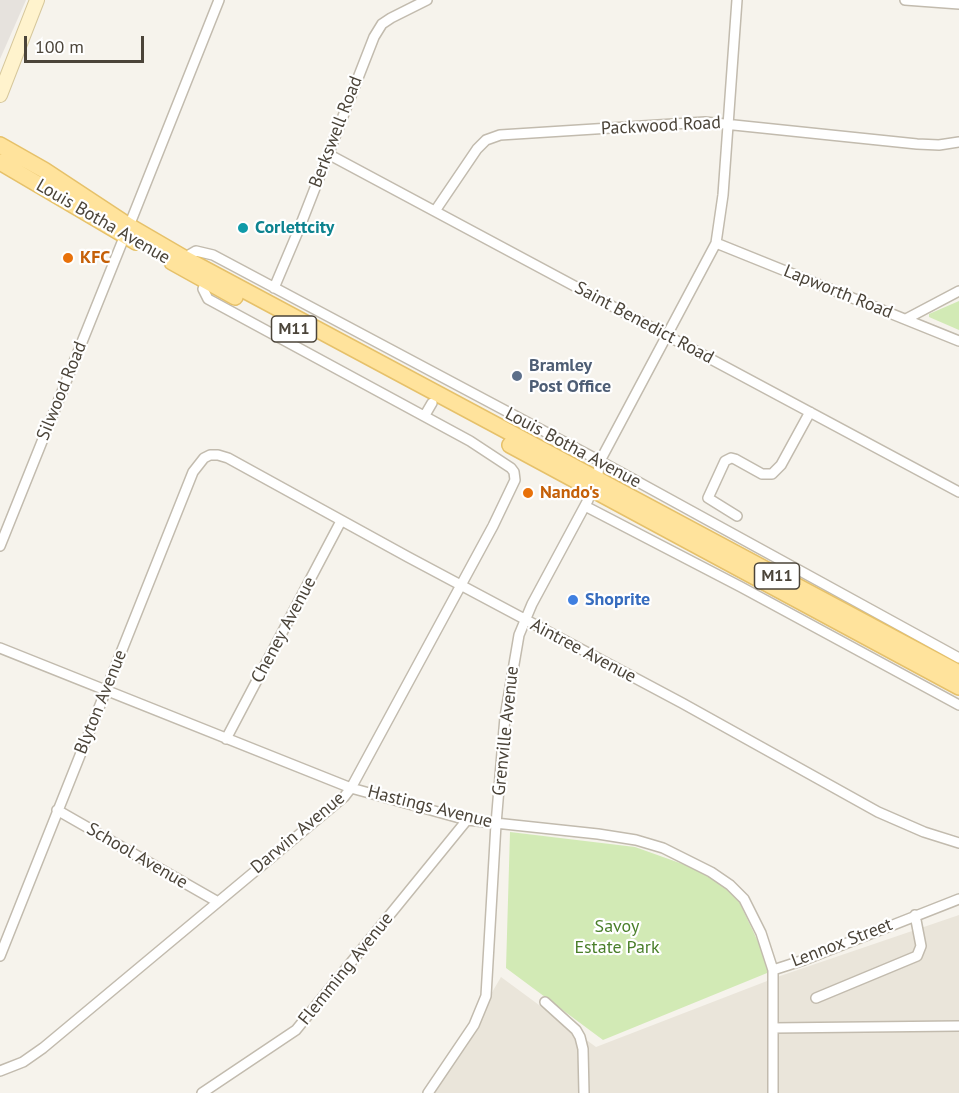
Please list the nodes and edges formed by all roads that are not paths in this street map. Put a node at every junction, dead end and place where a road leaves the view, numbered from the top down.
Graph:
1 (37, 0) edge
2 (219, 0) edge
3 (427, 0) edge
4 (737, 0) edge
5 (906, 0) edge
6 (959, 4) edge
7 (0, 95) edge
8 (729, 123) junction
9 (959, 142) edge
10 (0, 145) edge
11 (328, 154) junction
12 (0, 162) edge
13 (435, 210) junction
14 (127, 231) junction
15 (716, 243) junction
16 (184, 258) junction
17 (274, 288) junction
18 (959, 291) edge
19 (906, 319) junction
20 (667, 336) junction
21 (959, 341) edge
22 (440, 401) junction
23 (810, 412) junction
24 (505, 442) junction
25 (210, 455) joint
26 (496, 457) junction
27 (600, 462) junction
28 (515, 480) joint
29 (594, 484) junction
30 (959, 492) edge
31 (585, 506) junction
32 (738, 516) dead end
33 (341, 521) junction
34 (0, 546) edge
35 (460, 584) junction
36 (525, 620) junction
37 (0, 648) edge
38 (959, 658) edge
39 (959, 673) edge
40 (959, 687) edge
41 (107, 691) junction
42 (959, 705) edge
43 (226, 739) junction
44 (351, 788) junction
45 (57, 810) junction
46 (467, 819) junction
47 (496, 824) junction
48 (959, 843) edge
49 (959, 899) edge
50 (218, 902) junction
51 (915, 915) junction
52 (0, 956) edge
53 (773, 970) junction
54 (816, 998) dead end
55 (545, 1002) dead end
56 (958, 1026) edge
57 (773, 1028) junction
58 (0, 1071) edge
59 (202, 1093) edge
60 (428, 1093) edge
61 (584, 1093) edge
62 (772, 1093) edge

1 - 7 main road
2 - 14 street, Silwood Road
3 - 11 street, Berkswell Road
4 - 8 street, Grenville Avenue
5 - 6 street
8 - 9 street, Packwood Road
8 - 13 street, Packwood Road
8 - 15 street, Grenville Avenue
10 - 14 main road, Louis Botha Avenue / M11
11 - 13 street, Saint Benedict Road
11 - 17 street, Berkswell Road
12 - 14 main road, Louis Botha Avenue / M11
13 - 20 street, Saint Benedict Road
14 - 16 main road, Louis Botha Avenue / M11
14 - 22 main road, Louis Botha Avenue / M11
14 - 34 street, Silwood Road
15 - 19 street, Lapworth Road
15 - 20 street, Grenville Avenue
16 - 17 street, Louis Botha Avenue
16 - 22 main road, Louis Botha Avenue / M11
17 - 22 street, Louis Botha Avenue
18 - 19 street
19 - 21 street, Lapworth Road
20 - 23 street, Saint Benedict Road
20 - 27 street, Grenville Avenue
22 - 24 main road, Louis Botha Avenue / M11
22 - 26 street, Louis Botha Avenue
22 - 27 street, Louis Botha Avenue
22 - 29 main road, Louis Botha Avenue / M11
23 - 30 street, Saint Benedict Road
23 - 32 street
24 - 26 street
24 - 29 main road, Louis Botha Avenue / M11
25 - 33 street, Aintree Avenue
25 - 41 street, Blyton Avenue
26 - 28 street, Louis Botha Avenue
27 - 29 street, Grenville Avenue
27 - 38 street, Louis Botha Avenue
28 - 35 street, Darwin Avenue
29 - 31 street, Grenville Avenue
29 - 39 main road, Louis Botha Avenue / M11
29 - 40 main road, Louis Botha Avenue / M11
31 - 36 street, Grenville Avenue
31 - 42 street
33 - 35 street, Aintree Avenue
33 - 43 street, Cheney Avenue
35 - 36 street, Aintree Avenue
35 - 44 street, Darwin Avenue
36 - 47 street, Grenville Avenue
36 - 48 street, Aintree Avenue
37 - 41 street, Hastings Avenue
41 - 43 street, Hastings Avenue
41 - 45 street, Blyton Avenue
43 - 44 street, Hastings Avenue
44 - 46 street, Hastings Avenue
44 - 50 street, Darwin Avenue
45 - 50 street, School Avenue
45 - 52 street, Blyton Avenue
46 - 47 street, Hastings Avenue
46 - 59 street, Flemming Avenue
47 - 53 street, Hastings Avenue
47 - 60 street, Grenville Avenue
49 - 51 street, Lennox Street
50 - 58 street, Darwin Avenue
51 - 53 street, Lennox Street
51 - 54 street
53 - 57 street, Lennox Street
55 - 61 street
56 - 57 street
57 - 62 street, Lennox Street

